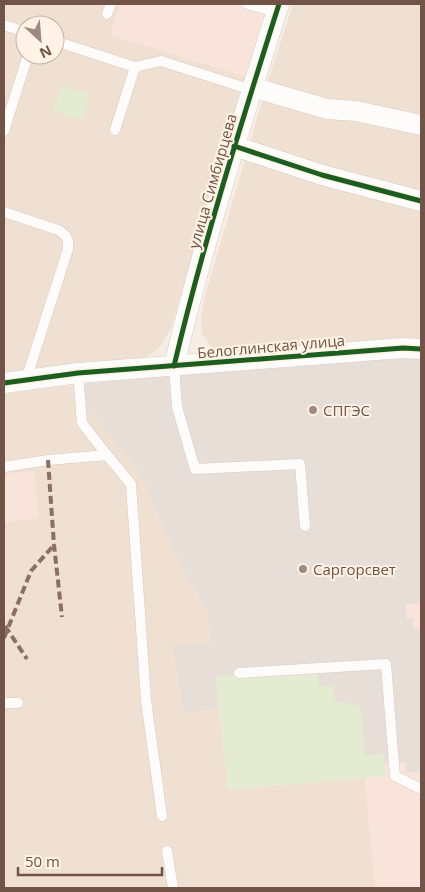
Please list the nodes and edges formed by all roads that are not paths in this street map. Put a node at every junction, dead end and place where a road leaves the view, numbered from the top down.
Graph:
1 (111, 4) edge
2 (247, 4) edge
3 (278, 8) edge
4 (107, 14) dead end
5 (65, 45) edge
6 (25, 65) edge
7 (135, 67) junction
8 (252, 89) junction
9 (421, 125) edge
10 (115, 130) dead end
11 (4, 131) edge
12 (234, 146) junction
13 (421, 201) edge
14 (4, 212) edge
15 (421, 349) edge
16 (174, 366) junction
17 (78, 373) junction
18 (26, 380) junction
19 (4, 383) edge
20 (107, 454) junction
21 (4, 467) edge
22 (305, 526) dead end
23 (239, 672) dead end
24 (4, 702) edge
25 (18, 703) dead end
26 (421, 789) edge
27 (162, 816) dead end
28 (167, 851) dead end
29 (172, 888) edge

1 - 4 lane
2 - 3 lane
3 - 8 street, улица Симбирцева
5 - 7 lane
6 - 11 lane
7 - 8 lane
7 - 10 lane
8 - 9 street
8 - 12 street, улица Симбирцева
12 - 13 street
12 - 16 street, улица Симбирцева
14 - 18 lane
15 - 16 street, Белоглинская улица
16 - 17 street, Белоглинская улица
16 - 22 lane
17 - 18 street, Белоглинская улица
17 - 20 lane
18 - 19 street, Белоглинская улица
20 - 21 lane
20 - 27 lane
23 - 26 lane
24 - 25 lane
28 - 29 lane

